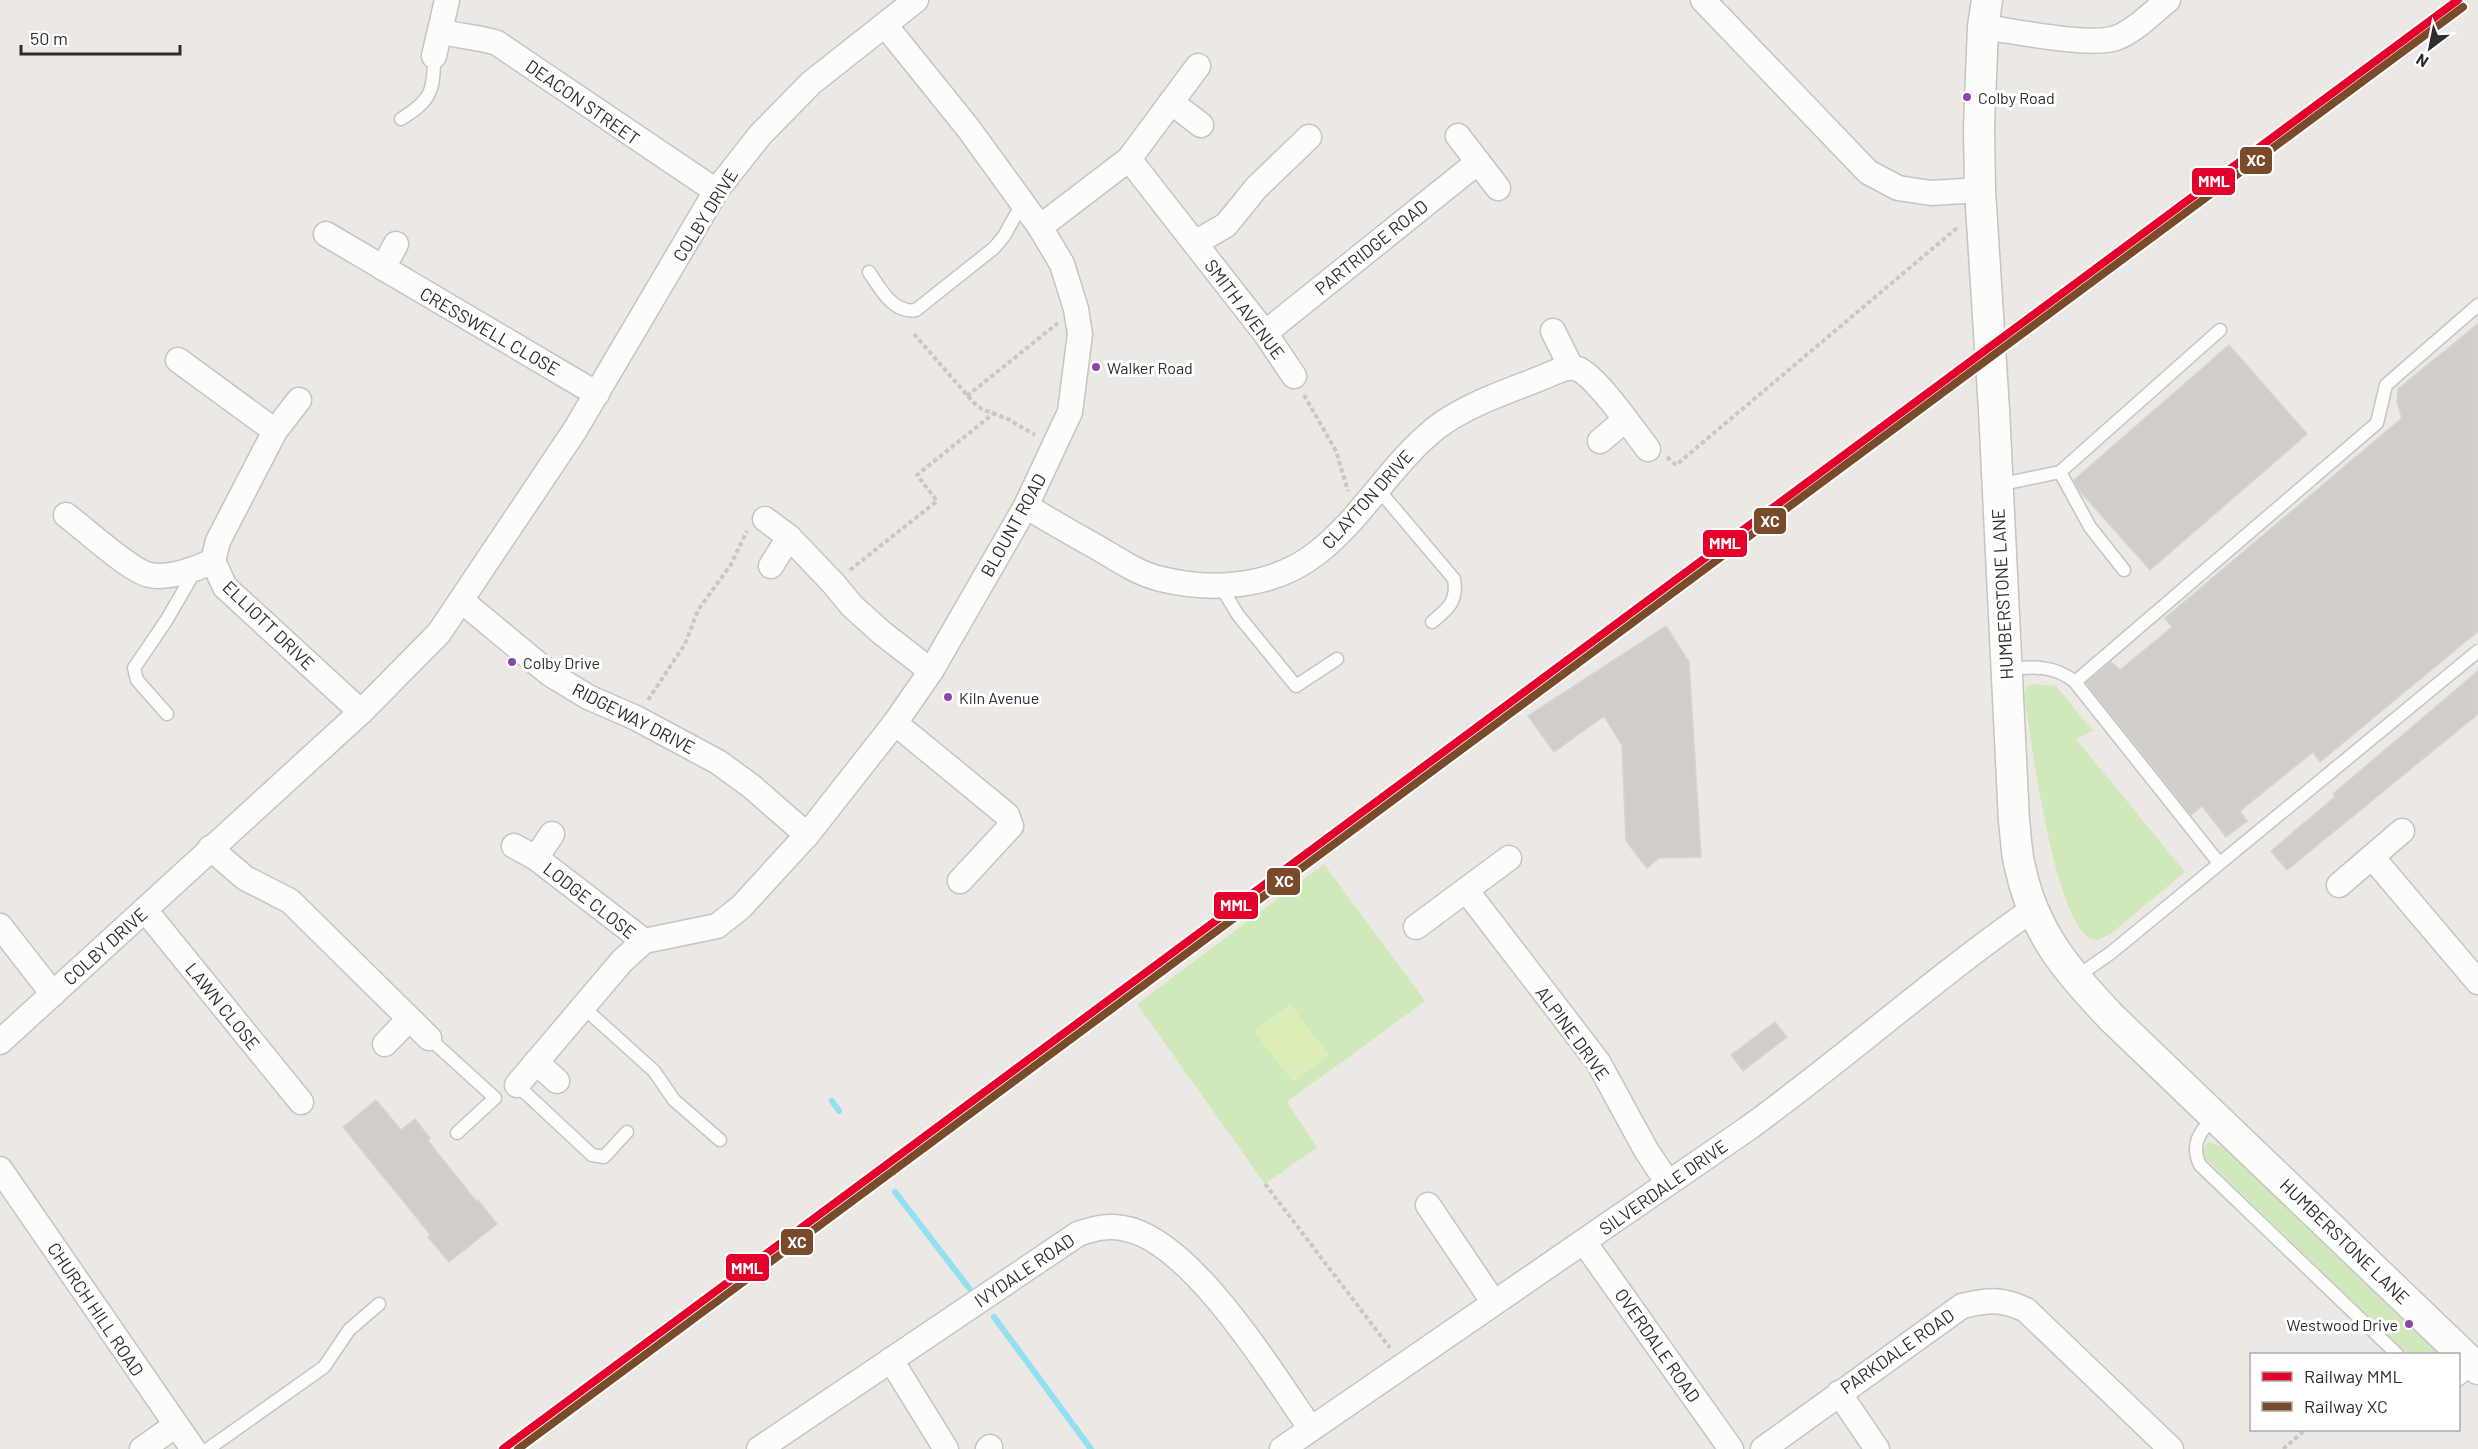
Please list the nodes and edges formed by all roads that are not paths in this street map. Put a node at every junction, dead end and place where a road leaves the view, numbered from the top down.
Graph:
1 (447, 0) edge
2 (916, 0) edge
3 (1703, 0) edge
4 (2168, 0) edge
5 (1985, 14) edge
6 (885, 25) junction
7 (441, 31) junction
8 (434, 56) joint
9 (1198, 66) dead end
10 (1171, 102) junction
11 (401, 119) dead end
12 (1201, 125) dead end
13 (1458, 136) dead end
14 (1309, 137) dead end
15 (1128, 159) junction
16 (1478, 162) junction
17 (1498, 188) dead end
18 (716, 191) junction
19 (1980, 199) junction
20 (1023, 202) junction
21 (1040, 227) junction
22 (326, 234) dead end
23 (1195, 243) junction
24 (396, 244) dead end
25 (383, 268) junction
26 (869, 272) dead end
27 (2478, 305) edge
28 (2220, 330) dead end
29 (1553, 331) dead end
30 (1265, 333) junction
31 (195, 362) dead end
32 (1571, 367) junction
33 (1294, 376) road end
34 (597, 394) junction
35 (299, 400) dead end
36 (1625, 420) junction
37 (275, 431) junction
38 (1600, 441) dead end
39 (1648, 449) road end
40 (2060, 472) junction
41 (1997, 485) junction
42 (1378, 489) junction
43 (1026, 506) junction
44 (66, 515) dead end
45 (765, 519) road end
46 (789, 537) junction
47 (204, 566) junction
48 (771, 566) dead end
49 (2124, 570) dead end
50 (1220, 585) junction
51 (462, 601) junction
52 (1432, 622) dead end
53 (2478, 651) edge
54 (1337, 659) dead end
55 (2005, 670) junction
56 (931, 671) junction
57 (2075, 682) junction
58 (361, 712) junction
59 (167, 714) dead end
60 (895, 723) junction
61 (2402, 831) dead end
62 (552, 834) dead end
63 (807, 835) junction
64 (514, 846) dead end
65 (210, 848) junction
66 (2372, 857) junction
67 (536, 858) junction
68 (1509, 858) dead end
69 (2219, 863) junction
70 (960, 881) dead end
71 (2339, 885) dead end
72 (1466, 890) junction
73 (2033, 909) junction
74 (145, 910) junction
75 (0, 926) edge
76 (1416, 927) dead end
77 (644, 942) junction
78 (2074, 979) junction
79 (2478, 982) edge
80 (53, 994) junction
81 (583, 1007) junction
82 (409, 1019) junction
83 (429, 1038) joint
84 (0, 1042) edge
85 (385, 1044) dead end
86 (536, 1062) junction
87 (557, 1081) dead end
88 (517, 1085) joint
89 (302, 1102) dead end
90 (2214, 1116) junction
91 (627, 1132) dead end
92 (457, 1133) dead end
93 (720, 1140) dead end
94 (0, 1169) edge
95 (1668, 1183) junction
96 (1428, 1205) dead end
97 (1584, 1242) junction
98 (1494, 1303) junction
99 (379, 1304) dead end
100 (2396, 1353) edge
101 (2453, 1353) edge
102 (891, 1360) junction
103 (2460, 1360) edge
104 (2471, 1371) edge
105 (1839, 1393) junction
106 (176, 1425) junction
107 (1311, 1429) junction
108 (142, 1449) edge
109 (193, 1449) edge
110 (208, 1449) edge
111 (759, 1449) edge
112 (946, 1449) edge
113 (1282, 1449) edge
114 (1731, 1449) edge
115 (1763, 1449) edge
116 (1877, 1449) edge
117 (2171, 1449) edge

1 - 7 street
2 - 6 street, COLBY DRIVE
3 - 19 street
4 - 5 street
5 - 19 street, HUMBERSTONE LANE
6 - 18 street, COLBY DRIVE
6 - 20 street, BLOUNT ROAD
7 - 8 street
7 - 18 street, DEACON STREET
8 - 11 lane
9 - 10 street
10 - 12 street
10 - 15 street
13 - 16 street
14 - 23 street, SMITH AVENUE
15 - 21 street
15 - 23 street, SMITH AVENUE
16 - 17 street
16 - 30 street, PARTRIDGE ROAD
18 - 34 street, COLBY DRIVE
19 - 41 street, HUMBERSTONE LANE
20 - 21 street, BLOUNT ROAD
20 - 26 lane
21 - 43 street, BLOUNT ROAD
22 - 25 street, CRESSWELL CLOSE
23 - 30 street, SMITH AVENUE
24 - 25 street
25 - 34 street, CRESSWELL CLOSE
27 - 57 lane
28 - 40 lane
29 - 32 street
30 - 33 street, SMITH AVENUE
31 - 37 street
32 - 36 street
32 - 42 street, CLAYTON DRIVE
34 - 51 street, COLBY DRIVE
35 - 37 street, ELLIOTT DRIVE
36 - 38 street
36 - 39 street
37 - 47 street, ELLIOTT DRIVE
40 - 41 lane
40 - 49 lane
41 - 55 street, HUMBERSTONE LANE
42 - 50 street, CLAYTON DRIVE
42 - 52 lane
43 - 50 street, CLAYTON DRIVE
43 - 56 street, BLOUNT ROAD
44 - 47 street
45 - 46 street
46 - 48 street
46 - 56 street
47 - 58 street, ELLIOTT DRIVE
47 - 59 lane
50 - 54 lane
51 - 58 street, COLBY DRIVE
51 - 63 street, RIDGEWAY DRIVE
53 - 69 lane
55 - 57 lane
55 - 73 street, HUMBERSTONE LANE
56 - 60 street, BLOUNT ROAD
57 - 69 lane
58 - 65 street, COLBY DRIVE
60 - 63 street, BLOUNT ROAD
60 - 70 street
61 - 66 street
62 - 67 street, LODGE CLOSE
63 - 77 street, BLOUNT ROAD
64 - 67 street, LODGE CLOSE
65 - 74 street, COLBY DRIVE
65 - 82 street
66 - 71 street
66 - 79 street
67 - 77 street, LODGE CLOSE
68 - 72 street
69 - 78 lane
72 - 76 street
72 - 95 street, ALPINE DRIVE
73 - 78 street, HUMBERSTONE LANE
73 - 95 street, SILVERDALE DRIVE
74 - 80 street, COLBY DRIVE
74 - 89 street, LAWN CLOSE
75 - 80 street
77 - 81 street
78 - 90 street, HUMBERSTONE LANE
80 - 84 street, COLBY DRIVE
81 - 86 street
81 - 93 lane
82 - 83 street
82 - 85 street
83 - 92 lane
86 - 87 street
86 - 88 street
88 - 91 lane
90 - 100 lane
90 - 101 street, HUMBERSTONE LANE
94 - 106 street, CHURCH HILL ROAD
95 - 97 street, SILVERDALE DRIVE
96 - 98 street
97 - 98 street, SILVERDALE DRIVE
97 - 114 street, OVERDALE ROAD
98 - 107 street, SILVERDALE DRIVE
99 - 110 lane
102 - 107 street, IVYDALE ROAD
102 - 111 street, IVYDALE ROAD
102 - 112 street
103 - 104 street, HUMBERSTONE LANE
105 - 115 street, PARKDALE ROAD
105 - 116 street
105 - 117 street, PARKDALE ROAD
106 - 108 street
106 - 109 street, CHURCH HILL ROAD
107 - 113 street, SILVERDALE DRIVE

